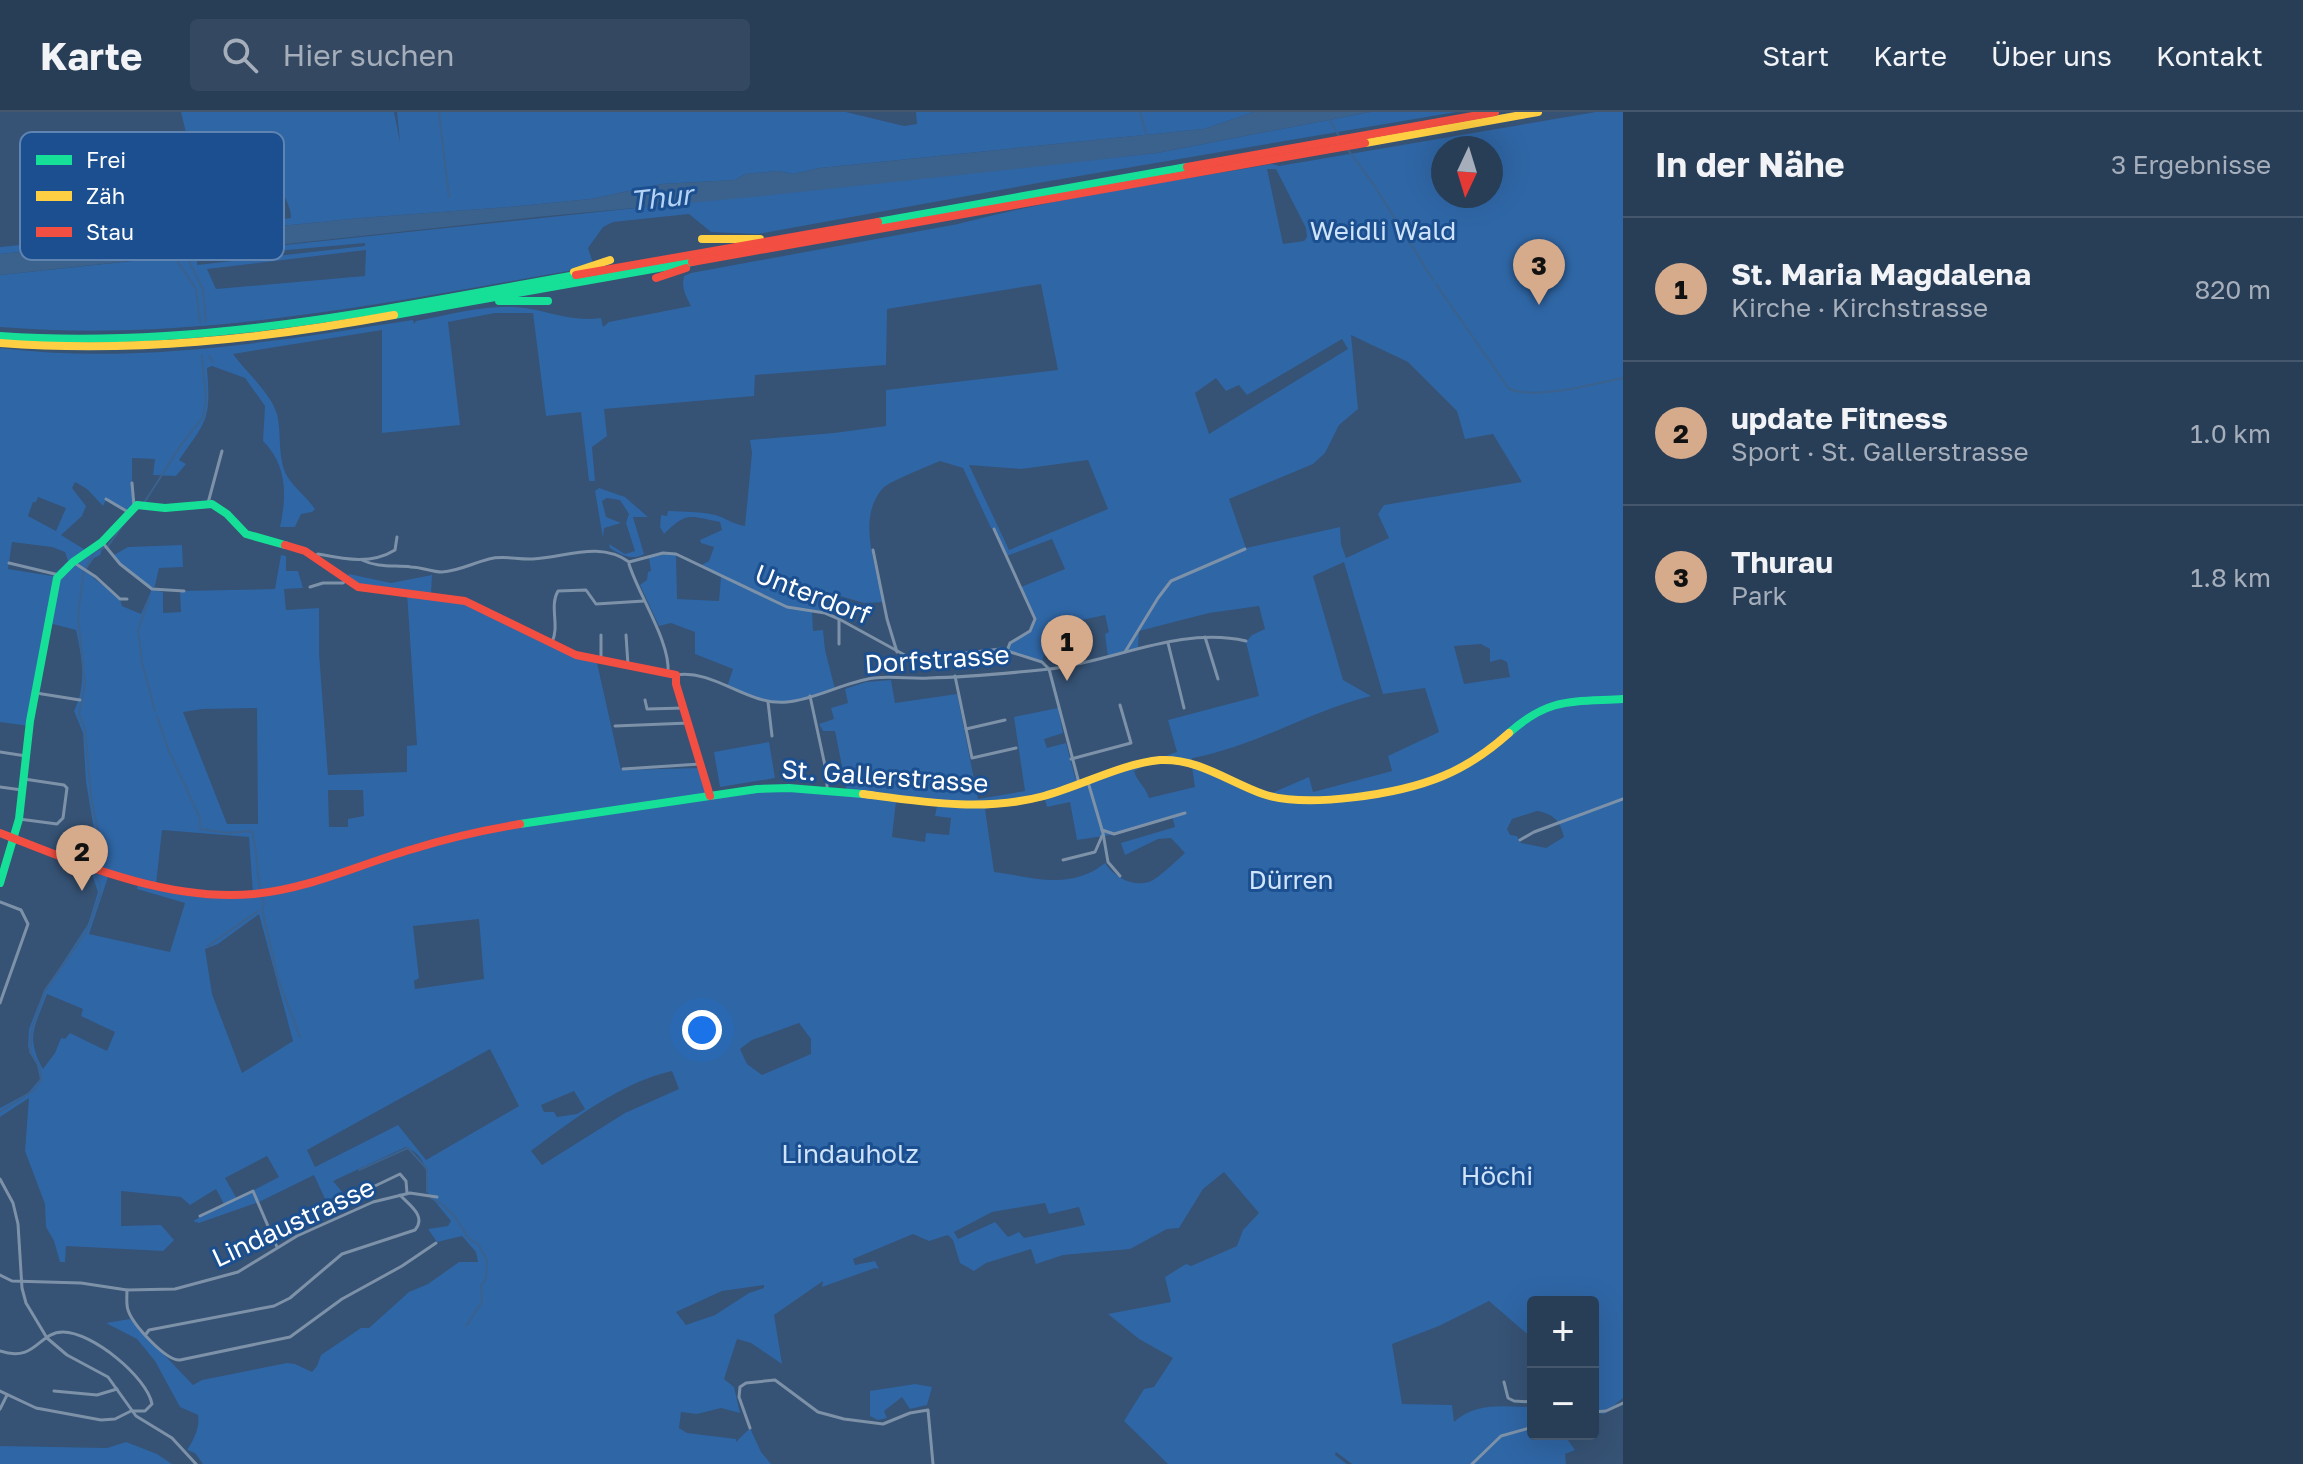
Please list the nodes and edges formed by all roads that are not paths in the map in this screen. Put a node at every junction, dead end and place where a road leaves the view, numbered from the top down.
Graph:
1 (1495, 112) edge
2 (1538, 112) edge
3 (1345, 143) junction
4 (806, 235) junction
5 (702, 239) dead end
6 (739, 255) junction
7 (610, 260) dead end
8 (656, 278) dead end
9 (530, 284) junction
10 (548, 301) dead end
11 (457, 305) junction
12 (417, 308) junction
13 (0, 336) edge
14 (0, 343) edge
15 (222, 451) dead end
16 (132, 483) dead end
17 (106, 499) dead end
18 (208, 503) junction
19 (138, 507) junction
20 (994, 529) dead end
21 (397, 537) dead end
22 (102, 542) junction
23 (1245, 549) dead end
24 (873, 550) dead end
25 (315, 556) junction
26 (362, 560) junction
27 (73, 562) junction
28 (629, 562) junction
29 (9, 563) dead end
30 (59, 575) junction
31 (346, 580) junction
32 (310, 587) dead end
33 (184, 591) dead end
34 (127, 599) dead end
35 (644, 601) junction
36 (839, 619) junction
37 (601, 635) dead end
38 (626, 635) dead end
39 (1205, 637) junction
40 (1246, 641) dead end
41 (1168, 643) junction
42 (551, 644) junction
43 (839, 644) dead end
44 (1007, 651) junction
45 (897, 652) junction
46 (1125, 652) junction
47 (601, 660) junction
48 (628, 665) junction
49 (1049, 669) junction
50 (672, 674) junction
51 (955, 676) junction
52 (1218, 679) dead end
53 (36, 693) junction
54 (810, 696) junction
55 (1623, 699) edge
56 (80, 700) dead end
57 (645, 700) dead end
58 (768, 702) junction
59 (1120, 705) dead end
60 (684, 708) junction
61 (1184, 708) dead end
62 (1005, 720) dead end
63 (689, 723) junction
64 (615, 726) dead end
65 (966, 729) junction
66 (772, 736) dead end
67 (1016, 748) dead end
68 (0, 752) edge
69 (26, 756) junction
70 (1071, 759) junction
71 (700, 764) junction
72 (623, 769) dead end
73 (24, 779) junction
74 (1084, 784) junction
75 (0, 787) edge
76 (827, 789) junction
77 (22, 790) junction
78 (710, 796) junction
79 (1623, 799) edge
80 (1185, 813) dead end
81 (19, 819) junction
82 (1103, 831) junction
83 (0, 833) edge
84 (15, 839) junction
85 (1520, 840) dead end
86 (1063, 860) dead end
87 (1120, 876) dead end
88 (0, 883) edge
89 (0, 902) edge
90 (0, 1003) edge
91 (0, 1179) edge
92 (407, 1193) junction
93 (356, 1195) dead end
94 (400, 1195) junction
95 (437, 1197) dead end
96 (200, 1216) dead end
97 (436, 1243) dead end
98 (278, 1248) junction
99 (0, 1275) edge
100 (22, 1281) junction
101 (127, 1290) junction
102 (146, 1334) junction
103 (47, 1338) junction
104 (0, 1351) edge
105 (1504, 1382) dead end
106 (117, 1389) junction
107 (0, 1391) edge
108 (54, 1391) dead end
109 (7, 1395) junction
110 (1527, 1402) edge
111 (1623, 1403) edge
112 (0, 1409) edge
113 (131, 1411) junction
114 (1599, 1412) edge
115 (750, 1428) dead end
116 (1527, 1429) edge
117 (196, 1464) edge
118 (933, 1464) edge
119 (1472, 1464) edge

1 - 3 main road
2 - 3 main road
3 - 4 main road
3 - 6 main road
4 - 5 main road
4 - 9 main road
6 - 8 main road
6 - 11 main road
7 - 9 main road
9 - 12 main road
10 - 11 main road
11 - 12 main road
12 - 13 main road
12 - 14 main road
15 - 18 street
16 - 19 street
17 - 19 street
18 - 19 main road
18 - 25 main road
19 - 22 main road
20 - 44 street
21 - 26 street
22 - 27 main road
22 - 33 street
23 - 46 street
24 - 45 street
25 - 26 street
25 - 31 main road
26 - 28 street
27 - 30 main road
27 - 34 street
28 - 35 street
28 - 36 street, Unterdorf
29 - 30 street
30 - 53 main road
31 - 32 street
31 - 42 main road
35 - 42 street
35 - 50 street
36 - 43 street
36 - 45 street, Unterdorf
37 - 47 street
38 - 48 street
39 - 40 street, Dorfstrasse
39 - 41 street, Dorfstrasse
39 - 52 street
41 - 46 street, Dorfstrasse
41 - 61 street
42 - 47 main road
44 - 45 street, Unterdorf
44 - 49 street, Unterdorf
46 - 49 street, Dorfstrasse
47 - 48 main road
48 - 50 main road
49 - 51 street, Dorfstrasse
49 - 70 street
50 - 58 street, Dorfstrasse
50 - 60 main road
51 - 54 street, Dorfstrasse
51 - 65 street
53 - 56 street
53 - 69 main road
54 - 58 street, Dorfstrasse
54 - 76 street
55 - 74 main road, St. Gallerstrasse
57 - 60 street
58 - 66 street
59 - 70 street
60 - 63 main road
62 - 65 street
63 - 64 street
63 - 71 main road
65 - 67 street
68 - 69 street
69 - 73 main road
70 - 74 street
71 - 72 street
71 - 78 main road
73 - 77 main road
73 - 81 street
74 - 76 main road, St. Gallerstrasse
74 - 82 street
75 - 77 street
76 - 78 main road, St. Gallerstrasse
77 - 81 main road
78 - 84 main road, St. Gallerstrasse
79 - 85 street
80 - 82 street
81 - 84 main road
82 - 86 street
82 - 87 street
83 - 84 main road, St. Gallerstrasse
84 - 88 main road
89 - 90 street
91 - 100 street
92 - 93 street
92 - 94 street, Lindaustrasse
92 - 95 street, Lindaustrasse
94 - 98 street, Lindaustrasse
94 - 102 street
96 - 98 street
97 - 102 street
98 - 101 street, Lindaustrasse
99 - 100 street, Lindaustrasse
100 - 101 street, Lindaustrasse
100 - 103 street
101 - 102 street
103 - 104 street
103 - 106 street
103 - 113 street
105 - 110 street
106 - 108 street
106 - 113 street
107 - 109 street
109 - 112 street
109 - 113 street
111 - 114 street
113 - 117 street
115 - 118 street
116 - 119 street

